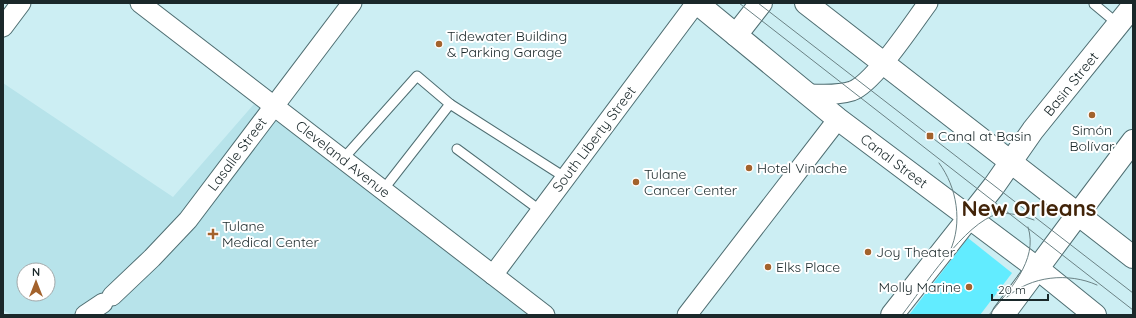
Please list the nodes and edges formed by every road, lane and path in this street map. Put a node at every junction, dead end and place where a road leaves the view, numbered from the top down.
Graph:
1 (21, 3) edge
2 (140, 3) edge
3 (352, 3) edge
4 (696, 3) edge
5 (761, 3) edge
6 (806, 3) edge
7 (928, 3) edge
8 (1094, 4) dead end
9 (1133, 6) edge
10 (3, 27) edge
11 (1126, 30) edge
12 (736, 35) junction
13 (882, 63) junction
14 (806, 94) junction
15 (450, 104) junction
16 (273, 105) junction
17 (838, 119) junction
18 (1133, 141) edge
19 (457, 149) dead end
20 (343, 159) junction
21 (1010, 163) junction
22 (566, 178) junction
23 (383, 190) junction
24 (541, 211) junction
25 (1078, 214) junction
26 (968, 218) junction
27 (1133, 257) edge
28 (1038, 269) junction
29 (493, 275) junction
30 (85, 315) edge
31 (545, 315) edge
32 (687, 315) edge
33 (892, 315) edge
34 (1003, 315) edge
35 (1095, 315) edge

1 - 10 street
2 - 16 street, Cleveland Avenue
3 - 16 street, Lasalle Street
4 - 12 main road, Canal Street
4 - 22 street, South Liberty Street
5 - 12 main road
6 - 13 main road
7 - 13 street
8 - 11 lane
9 - 11 main road, Basin Street
11 - 21 main road, Basin Street
12 - 14 main road, Canal Street
13 - 14 street
13 - 21 main road
14 - 17 main road, Canal Street
15 - 20 lane
15 - 22 lane
15 - 23 lane
16 - 20 street, Cleveland Avenue
16 - 30 street, Lasalle Street
17 - 26 main road, Canal Street
17 - 32 street
18 - 25 main road
19 - 24 lane
20 - 23 street, Cleveland Avenue
21 - 25 main road
21 - 26 main road, Basin Street
22 - 24 street, South Liberty Street
23 - 29 street, Cleveland Avenue
24 - 29 street, South Liberty Street
25 - 27 main road
25 - 28 main road
26 - 28 main road, Canal Street
26 - 33 main road, Basin Street
28 - 34 main road
28 - 35 main road, Canal Street
29 - 31 street, Cleveland Avenue

